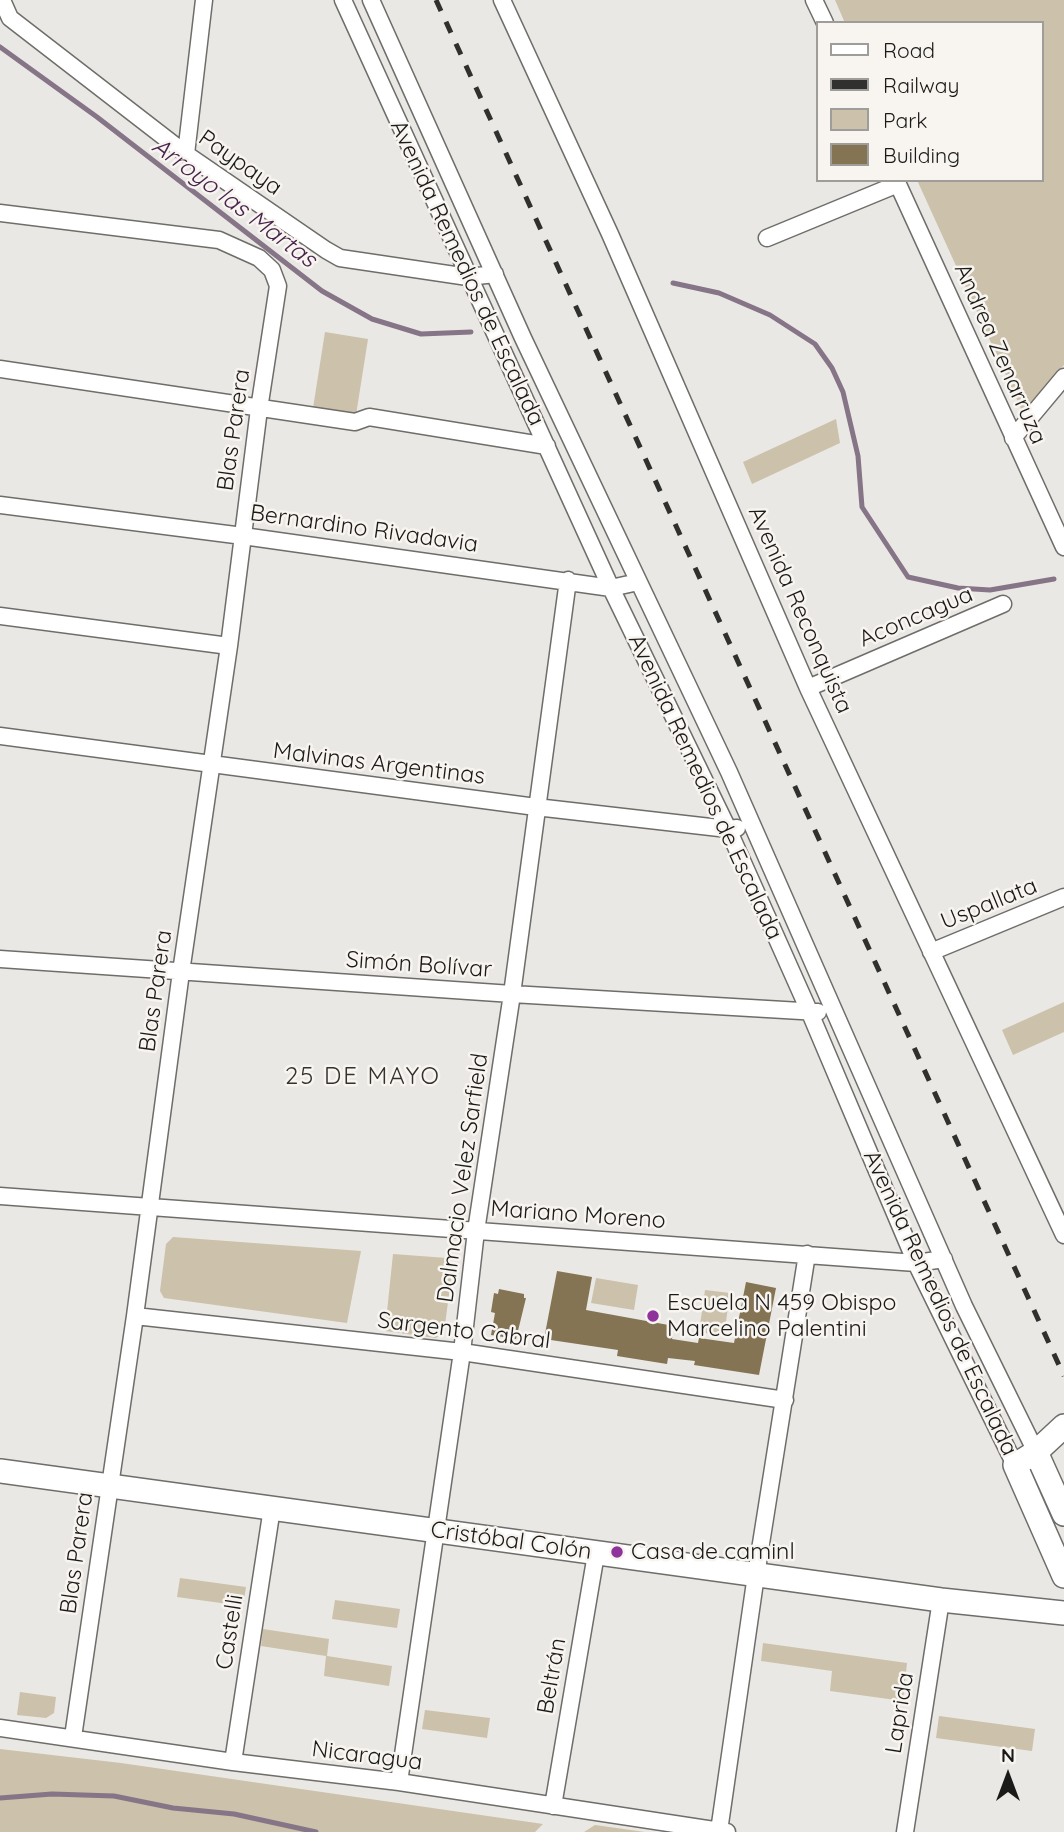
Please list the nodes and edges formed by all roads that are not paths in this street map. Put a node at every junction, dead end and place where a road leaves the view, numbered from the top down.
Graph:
1 (2, 0) edge
2 (204, 0) edge
3 (343, 0) edge
4 (371, 0) edge
5 (502, 0) edge
6 (814, 0) edge
7 (824, 21) edge
8 (186, 154) junction
9 (897, 182) edge
10 (0, 213) edge
11 (767, 237) dead end
12 (496, 277) junction
13 (472, 284) junction
14 (0, 369) edge
15 (1064, 377) edge
16 (259, 409) junction
17 (1013, 438) junction
18 (547, 446) junction
19 (0, 505) edge
20 (243, 536) junction
21 (1064, 547) edge
22 (568, 580) junction
23 (638, 582) junction
24 (611, 588) junction
25 (1003, 604) dead end
26 (0, 616) edge
27 (229, 646) junction
28 (808, 688) junction
29 (0, 736) edge
30 (210, 765) junction
31 (536, 807) junction
32 (753, 826) junction
33 (728, 829) junction
34 (1064, 897) edge
35 (931, 952) junction
36 (0, 959) edge
37 (181, 972) junction
38 (512, 994) junction
39 (835, 1010) junction
40 (810, 1013) junction
41 (0, 1196) edge
42 (150, 1208) junction
43 (476, 1231) junction
44 (1064, 1235) edge
45 (807, 1254) junction
46 (944, 1259) junction
47 (916, 1263) junction
48 (135, 1317) junction
49 (462, 1352) junction
50 (785, 1400) junction
51 (1064, 1426) edge
52 (1036, 1452) junction
53 (1015, 1465) junction
54 (0, 1471) edge
55 (110, 1487) junction
56 (272, 1508) junction
57 (1064, 1514) edge
58 (436, 1530) junction
59 (596, 1554) junction
60 (756, 1575) junction
61 (1064, 1576) edge
62 (940, 1600) junction
63 (1064, 1613) edge
64 (0, 1728) edge
65 (73, 1737) junction
66 (233, 1762) junction
67 (399, 1782) junction
68 (553, 1806) junction
69 (723, 1832) edge
70 (905, 1832) edge

1 - 8 street, Paypaya
2 - 8 street
3 - 13 street, Avenida Remedios de Escalada
4 - 12 street, Avenida Remedios de Escalada
5 - 28 street, Avenida Reconquista
6 - 7 street
8 - 13 street, Paypaya
9 - 11 street
9 - 17 street, Andrea Zenarruza
10 - 16 street, Blas Parera
12 - 13 street, Paypaya
12 - 23 street, Avenida Remedios de Escalada
13 - 18 street, Avenida Remedios de Escalada
14 - 16 street
15 - 17 street
16 - 18 street
16 - 20 street, Blas Parera
17 - 21 street, Andrea Zenarruza
18 - 24 street, Avenida Remedios de Escalada
19 - 20 street, Bernardino Rivadavia
20 - 22 street, Bernardino Rivadavia
20 - 27 street, Blas Parera
22 - 24 street, Bernardino Rivadavia
22 - 31 street, Dalmacio Velez Sarfield
23 - 24 street, Bernardino Rivadavia
23 - 32 street, Avenida Remedios de Escalada
24 - 33 street, Avenida Remedios de Escalada
25 - 28 street, Aconcagua
26 - 27 street
27 - 30 street, Blas Parera
28 - 35 street, Avenida Reconquista
29 - 30 street, Malvinas Argentinas
30 - 31 street, Malvinas Argentinas
30 - 37 street, Blas Parera
31 - 33 street, Malvinas Argentinas
31 - 38 street, Dalmacio Velez Sarfield
32 - 33 street, Malvinas Argentinas
32 - 39 street, Avenida Remedios de Escalada
33 - 40 street, Avenida Remedios de Escalada
34 - 35 street, Uspallata
35 - 44 street, Avenida Reconquista
36 - 37 street, Simón Bolívar
37 - 38 street, Simón Bolívar
37 - 42 street, Blas Parera
38 - 40 street, Simón Bolívar
38 - 43 street, Dalmacio Velez Sarfield
39 - 40 street, Simón Bolívar
39 - 46 street, Avenida Remedios de Escalada
40 - 47 street, Avenida Remedios de Escalada
41 - 42 street, Mariano Moreno
42 - 43 street, Mariano Moreno
42 - 48 street, Blas Parera
43 - 45 street, Mariano Moreno
43 - 49 street, Dalmacio Velez Sarfield
45 - 47 street, Mariano Moreno
45 - 50 street
46 - 47 street, Mariano Moreno
46 - 52 street, Avenida Remedios de Escalada
47 - 53 street, Avenida Remedios de Escalada
48 - 49 street, Sargento Cabral
48 - 55 street, Blas Parera
49 - 50 street, Sargento Cabral
49 - 58 street, Dalmacio Velez Sarfield
50 - 60 street
51 - 52 street
52 - 53 street
52 - 57 street, Avenida Remedios de Escalada
53 - 61 street, Avenida Remedios de Escalada
54 - 55 street, Cristóbal Colón
55 - 56 street, Cristóbal Colón
55 - 65 street, Blas Parera
56 - 58 street, Cristóbal Colón
56 - 66 street, Castelli
58 - 59 street, Cristóbal Colón
58 - 67 street, Dalmacio Velez Sarfield
59 - 60 street, Cristóbal Colón
59 - 68 street, Beltrán
60 - 62 street, Cristóbal Colón
60 - 69 street
62 - 63 street, Cristóbal Colón
62 - 70 street, Laprida
64 - 65 street, Nicaragua
65 - 66 street, Nicaragua
66 - 67 street, Nicaragua
67 - 68 street, Nicaragua
68 - 69 street, Nicaragua

